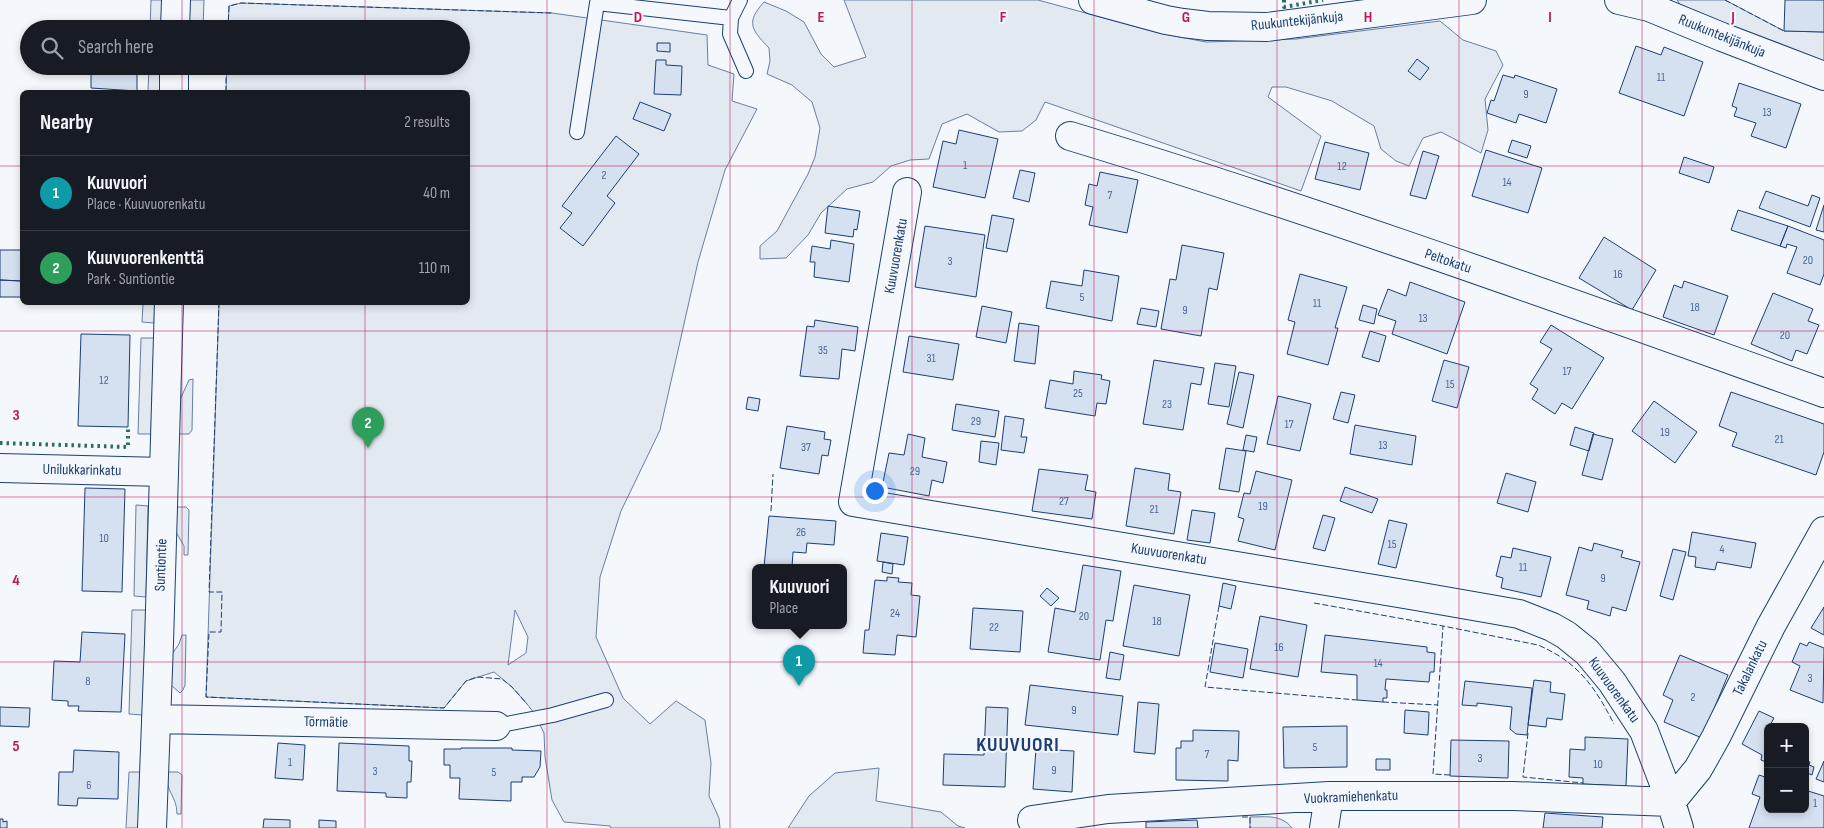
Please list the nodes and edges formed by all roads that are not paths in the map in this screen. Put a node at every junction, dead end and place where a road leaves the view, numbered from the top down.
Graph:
1 (176, 0) edge
2 (740, 0) edge
3 (1093, 0) edge
4 (1472, 0) edge
5 (1619, 0) edge
6 (1649, 4) edge
7 (731, 18) junction
8 (175, 20) edge
9 (746, 71) dead end
10 (174, 75) edge
11 (1824, 76) edge
12 (174, 90) edge
13 (577, 132) dead end
14 (1070, 136) dead end
15 (907, 192) dead end
16 (168, 305) edge
17 (1824, 393) edge
18 (0, 468) edge
19 (164, 472) junction
20 (1824, 531) edge
21 (606, 700) dead end
22 (156, 718) junction
23 (496, 726) joint
24 (1329, 796) junction
25 (1671, 802) junction
26 (1032, 820) dead end
27 (152, 828) edge
28 (1324, 828) edge
29 (1679, 828) edge

1 - 8 street
2 - 7 lane
3 - 4 street, Ruukuntekijänkuja
5 - 6 street, Ruukuntekijänkuja
6 - 11 street, Ruukuntekijänkuja
7 - 9 lane
7 - 13 lane
10 - 12 street
14 - 17 street, Peltokatu
15 - 25 street, Kuuvuorenkatu
16 - 19 street, Suntiontie
18 - 19 street, Unilukkarinkatu
19 - 22 street, Suntiontie
20 - 25 street, Takalankatu
21 - 23 lane
22 - 23 street, Törmätie
22 - 27 street, Suntiontie
24 - 25 street, Vuokramiehenkatu
24 - 26 street, Vuokramiehenkatu
24 - 28 street
25 - 29 street, Kuuvuorenkatu

